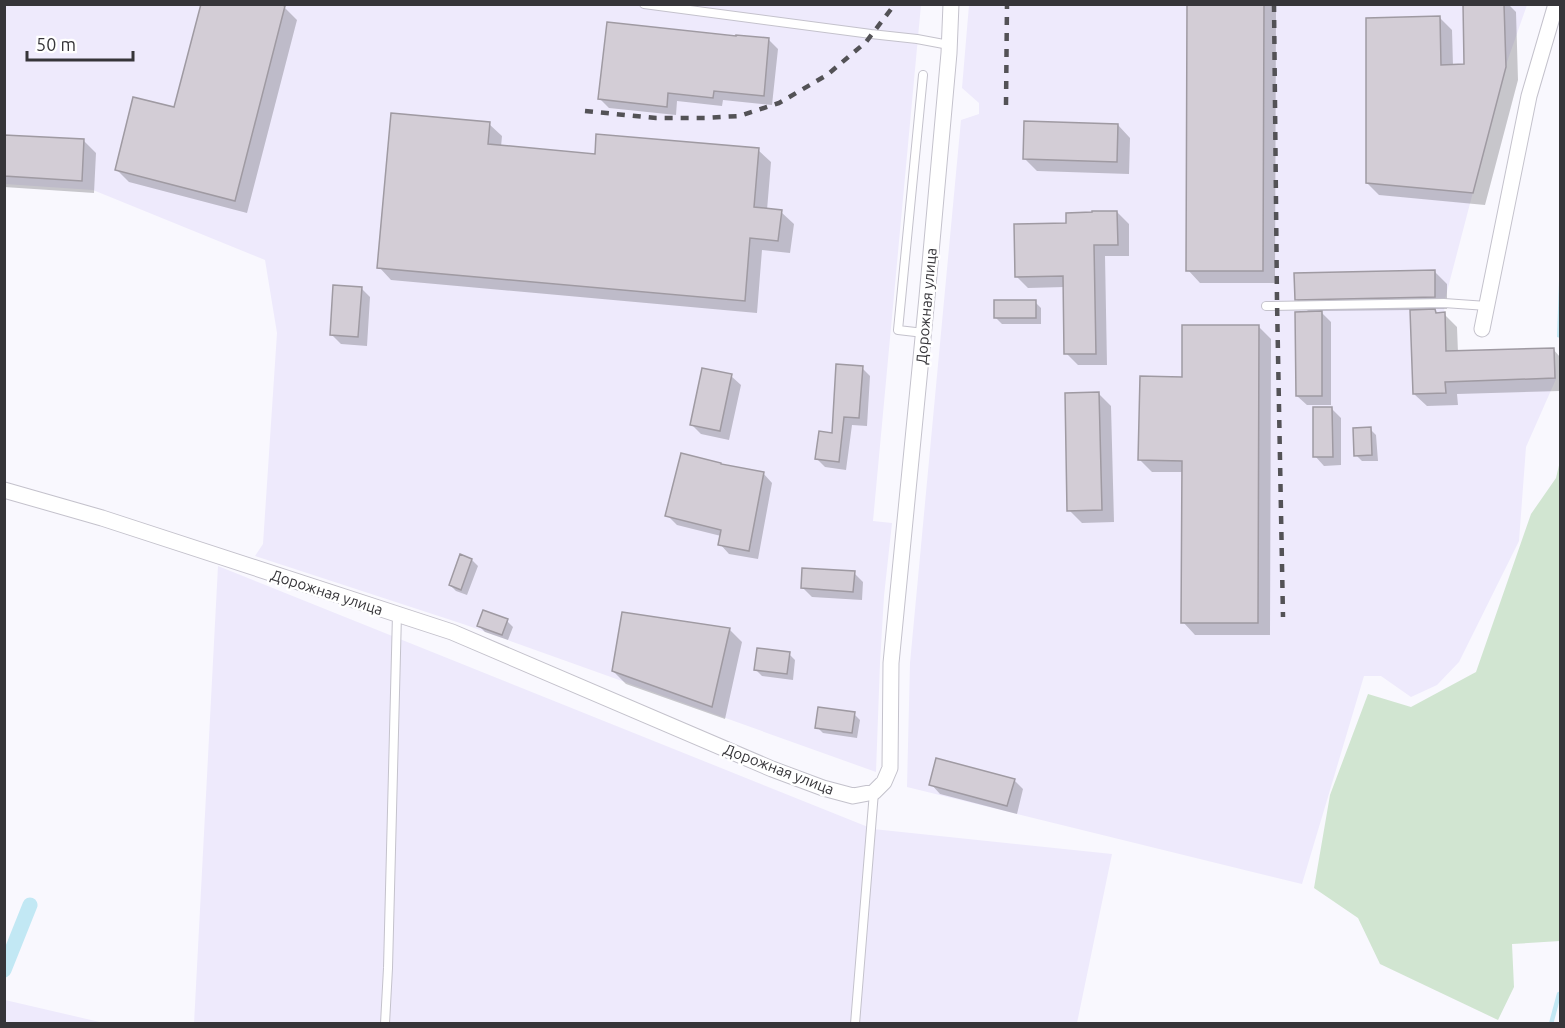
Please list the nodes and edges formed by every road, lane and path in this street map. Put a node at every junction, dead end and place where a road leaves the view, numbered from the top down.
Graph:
1 (644, 4) edge
2 (951, 4) edge
3 (1556, 4) edge
4 (949, 45) junction
5 (923, 75) dead end
6 (1266, 306) dead end
7 (1486, 306) junction
8 (1482, 329) dead end
9 (924, 333) junction
10 (4, 490) edge
11 (397, 614) junction
12 (874, 792) junction
13 (385, 1023) edge
14 (855, 1023) edge

1 - 4 lane
2 - 4 street, Дорожная улица
3 - 7 street
4 - 9 street, Дорожная улица
5 - 9 lane
6 - 7 lane
7 - 8 street
9 - 12 street, Дорожная улица
10 - 11 street, Дорожная улица
11 - 12 street, Дорожная улица
11 - 13 lane
12 - 14 lane

